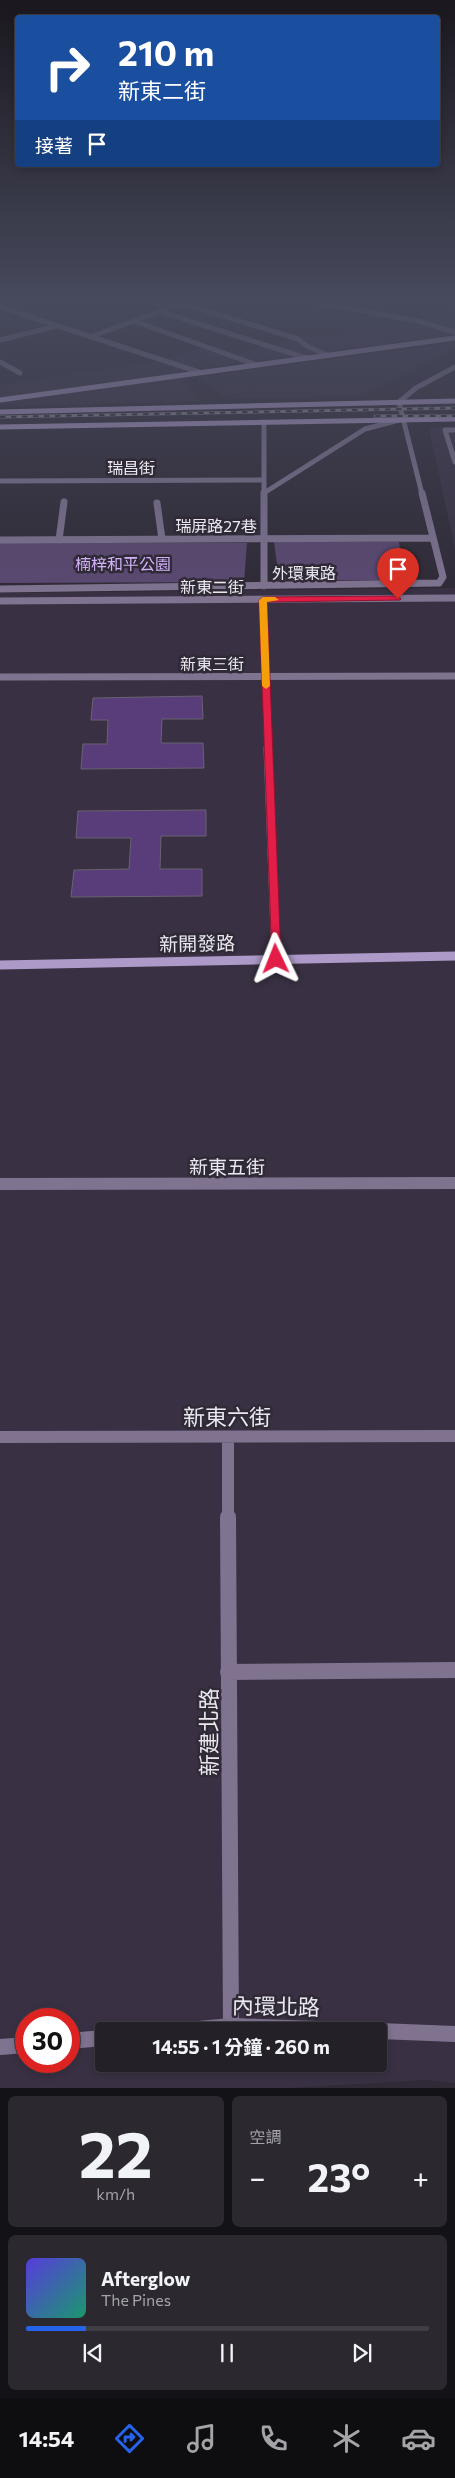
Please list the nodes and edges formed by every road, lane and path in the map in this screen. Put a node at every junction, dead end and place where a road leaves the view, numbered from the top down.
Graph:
1 (25, 396) edge
2 (406, 396) edge
3 (0, 400) edge
4 (455, 401) edge
5 (399, 402) junction
6 (0, 412) edge
7 (404, 419) junction
8 (455, 419) edge
9 (264, 422) junction
10 (0, 427) edge
11 (455, 430) edge
12 (455, 462) edge
13 (263, 480) junction
14 (0, 481) edge
15 (264, 493) junction
16 (64, 502) dead end
17 (157, 503) dead end
18 (433, 538) junction
19 (162, 539) junction
20 (263, 539) junction
21 (0, 540) edge
22 (59, 540) junction
23 (264, 586) junction
24 (0, 588) edge
25 (455, 598) edge
26 (263, 600) junction
27 (0, 601) edge
28 (266, 676) junction
29 (455, 676) edge
30 (0, 677) edge
31 (455, 956) edge
32 (276, 959) junction
33 (0, 965) edge
34 (455, 1183) edge
35 (0, 1184) edge
36 (455, 1436) edge
37 (0, 1437) edge
38 (228, 1437) junction
39 (455, 1670) edge
40 (228, 1672) junction
41 (231, 2022) edge
42 (387, 2031) edge
43 (455, 2034) edge
44 (95, 2039) edge
45 (80, 2040) edge
46 (15, 2046) edge
47 (0, 2047) edge

1 - 3 street
2 - 5 street
4 - 5 street
5 - 6 street
5 - 7 street, 外環東路
7 - 8 street
7 - 9 street
7 - 15 street
7 - 18 street, 外環東路
9 - 10 street
9 - 13 street
11 - 12 street
13 - 14 street, 瑞昌街
13 - 15 street
15 - 20 street
16 - 22 street
17 - 19 street
18 - 20 street, 瑞屏路27巷
18 - 23 street, 外環東路
19 - 20 street, 瑞屏路27巷
19 - 22 street, 瑞屏路27巷
20 - 23 street
21 - 22 street, 瑞屏路27巷
23 - 24 street, 外環東路
25 - 26 street, 新東二街
26 - 27 street, 新東二街
26 - 28 street
28 - 29 street, 新東三街
28 - 30 street, 新東三街
28 - 32 street
31 - 32 street, 新開發路
32 - 33 street, 新開發路
34 - 35 street, 新東五街
36 - 38 street, 新東六街
37 - 38 street, 新東六街
38 - 40 street, 新建北路
39 - 40 street
40 - 41 street, 新建北路
42 - 43 street
44 - 45 street
46 - 47 street

